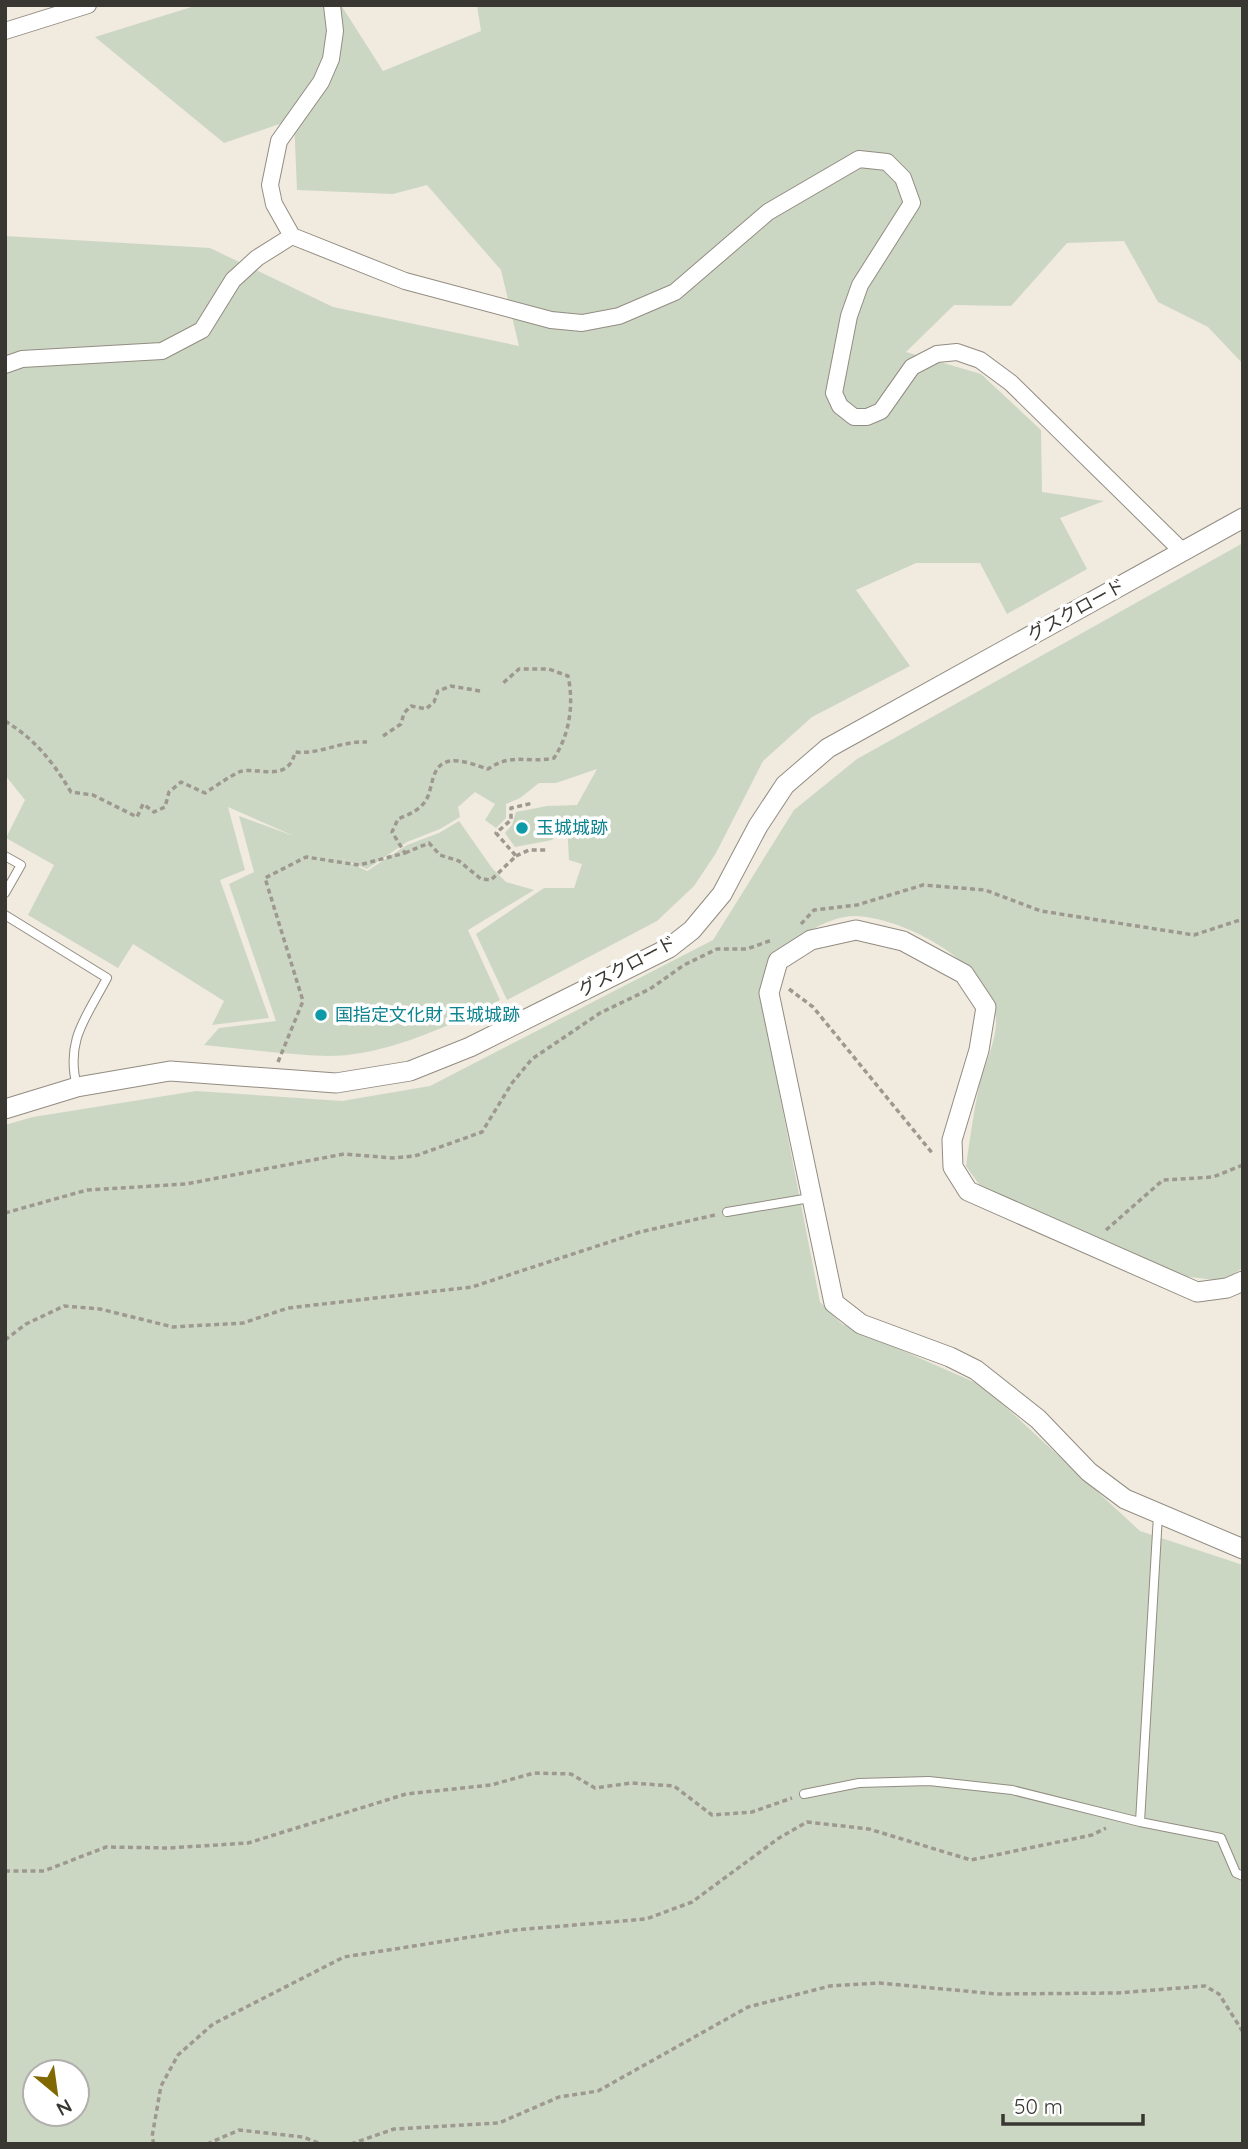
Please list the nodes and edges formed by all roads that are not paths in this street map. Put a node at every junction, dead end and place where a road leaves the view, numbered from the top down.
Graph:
1 (88, 5) edge
2 (331, 5) edge
3 (5, 31) edge
4 (292, 236) junction
5 (5, 365) edge
6 (1243, 518) edge
7 (1182, 551) junction
8 (5, 856) edge
9 (5, 893) edge
10 (5, 915) edge
11 (77, 1087) junction
12 (5, 1109) edge
13 (811, 1198) junction
14 (727, 1212) road end
15 (1243, 1281) edge
16 (1158, 1514) junction
17 (1243, 1549) edge
18 (804, 1794) road end
19 (1140, 1822) junction
20 (1243, 1876) edge

1 - 3 street
2 - 4 street
4 - 5 street
4 - 7 street
6 - 7 street, グスクロード
7 - 11 street, グスクロード
8 - 9 lane
10 - 11 lane
11 - 12 street, グスクロード
13 - 14 lane
13 - 15 street
13 - 16 street
16 - 17 street
16 - 19 lane
18 - 19 lane
19 - 20 lane

